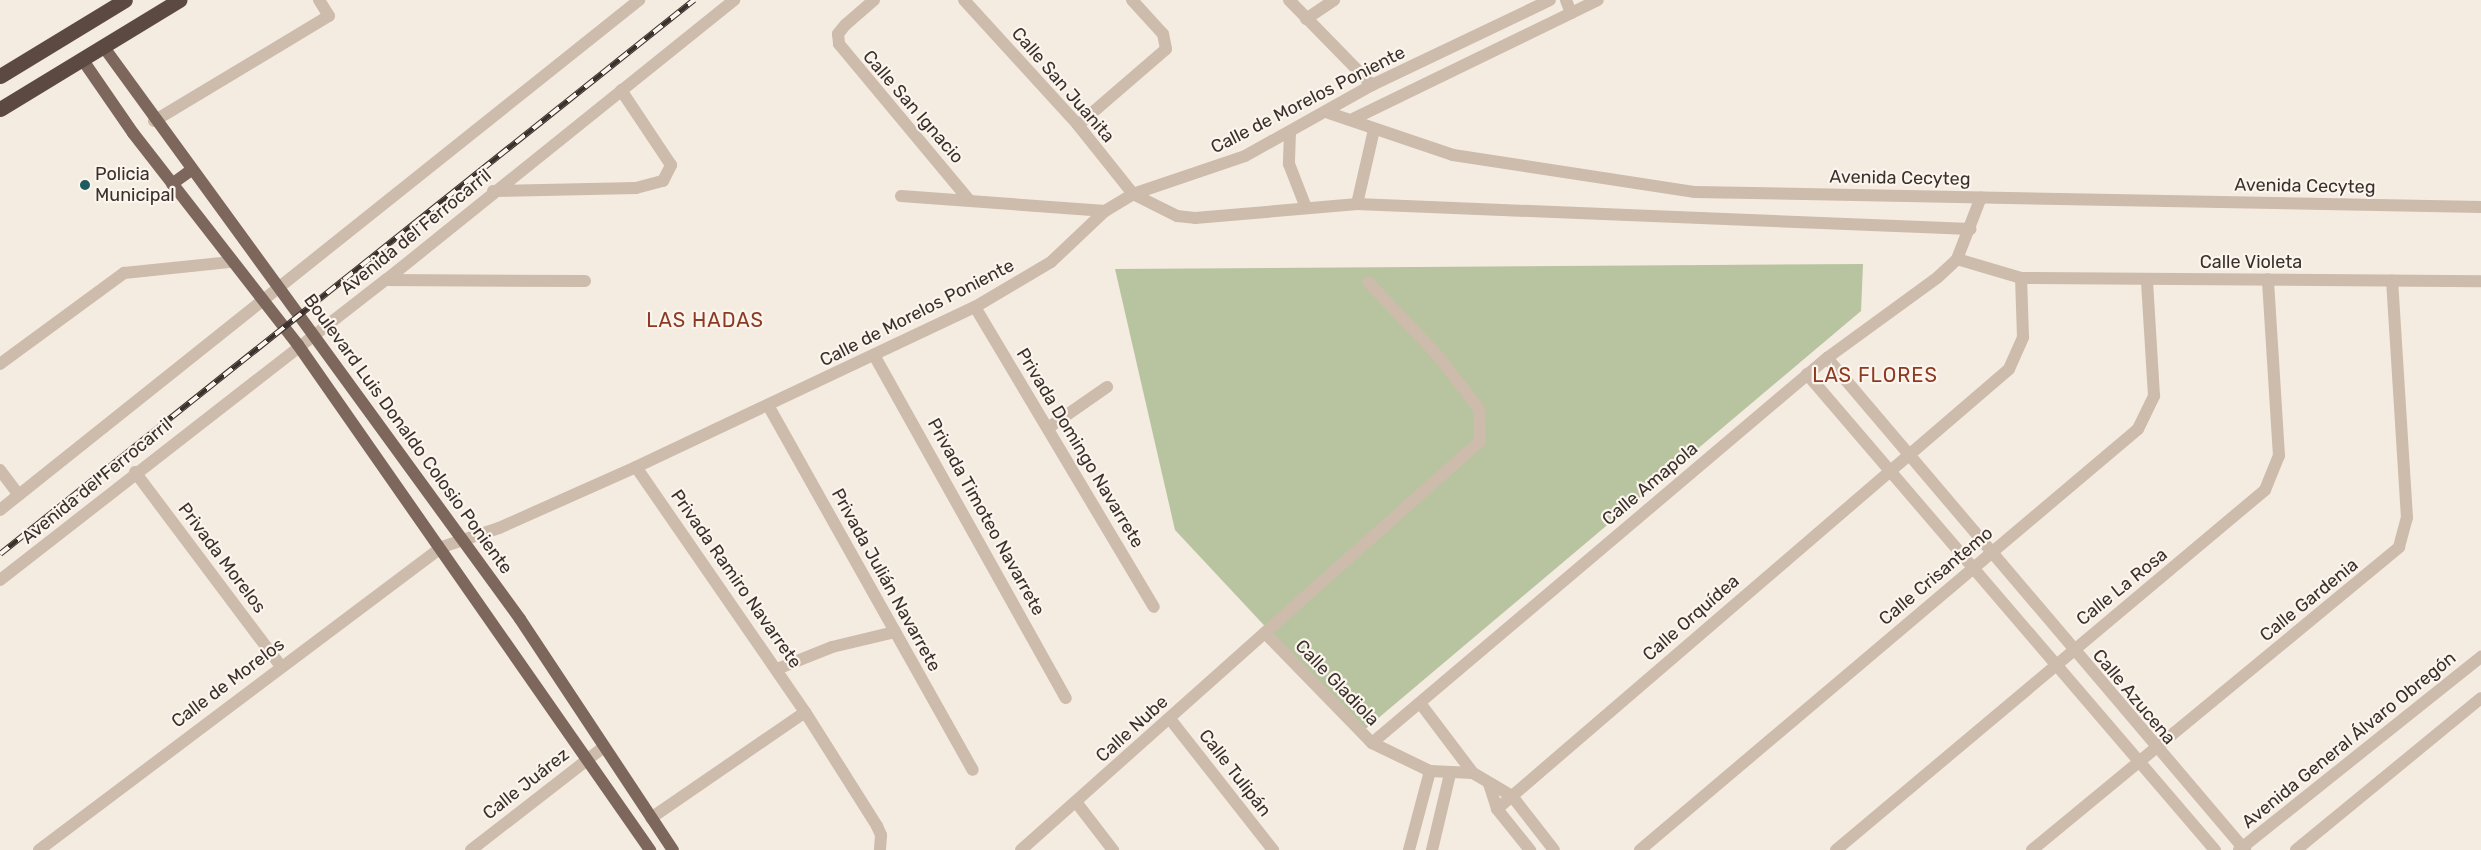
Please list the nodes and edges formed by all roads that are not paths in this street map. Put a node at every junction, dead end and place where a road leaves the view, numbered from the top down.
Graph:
1 (125, 0) edge
2 (179, 0) edge
3 (319, 0) edge
4 (639, 0) edge
5 (734, 0) edge
6 (874, 0) edge
7 (964, 0) edge
8 (1132, 0) edge
9 (1289, 0) edge
10 (1334, 0) edge
11 (1550, 0) edge
12 (1566, 0) edge
13 (1598, 0) edge
14 (1571, 13) junction
15 (1306, 19) junction
16 (103, 46) junction
17 (82, 59) junction
18 (0, 76) edge
19 (1372, 86) junction
20 (621, 90) junction
21 (0, 109) edge
22 (1329, 113) junction
23 (1353, 119) junction
24 (154, 121) junction
25 (1078, 125) junction
26 (1374, 130) junction
27 (1290, 132) junction
28 (190, 170) junction
29 (172, 184) junction
30 (493, 191) junction
31 (1133, 194) junction
32 (901, 196) dead end
33 (1981, 197) junction
34 (970, 200) junction
35 (1357, 204) junction
36 (1305, 205) junction
37 (2481, 207) edge
38 (1105, 211) junction
39 (1970, 229) junction
40 (1956, 259) junction
41 (231, 262) junction
42 (2021, 278) junction
43 (2268, 279) junction
44 (386, 280) junction
45 (2148, 280) junction
46 (2392, 280) junction
47 (585, 281) dead end
48 (2481, 281) edge
49 (1368, 282) dead end
50 (277, 286) junction
51 (260, 299) junction
52 (975, 307) junction
53 (316, 335) junction
54 (298, 344) junction
55 (874, 355) junction
56 (1827, 358) junction
57 (0, 364) edge
58 (1807, 374) junction
59 (1107, 387) dead end
60 (769, 407) junction
61 (1048, 428) junction
62 (1907, 453) junction
63 (636, 467) junction
64 (1891, 468) junction
65 (0, 470) edge
66 (135, 472) junction
67 (19, 495) junction
68 (0, 510) edge
69 (461, 539) junction
70 (442, 547) junction
71 (1989, 554) junction
72 (1972, 568) junction
73 (0, 580) edge
74 (1154, 607) dead end
75 (895, 632) junction
76 (1265, 633) junction
77 (2072, 650) junction
78 (2481, 657) edge
79 (2056, 664) junction
80 (280, 665) junction
81 (777, 669) junction
82 (1066, 698) dead end
83 (2481, 698) edge
84 (1420, 703) junction
85 (806, 712) junction
86 (1170, 719) junction
87 (1372, 743) junction
88 (604, 747) junction
89 (2154, 748) junction
90 (588, 757) junction
91 (2138, 762) junction
92 (972, 770) dead end
93 (1430, 771) junction
94 (1473, 773) junction
95 (1450, 774) junction
96 (1489, 784) junction
97 (1512, 796) junction
98 (1076, 802) junction
99 (1497, 809) junction
100 (651, 818) junction
101 (2242, 849) edge
102 (39, 850) edge
103 (471, 850) edge
104 (650, 850) edge
105 (673, 850) edge
106 (880, 850) edge
107 (1021, 850) edge
108 (1113, 850) edge
109 (1273, 850) edge
110 (1409, 850) edge
111 (1432, 850) edge
112 (1530, 850) edge
113 (1554, 850) edge
114 (1640, 850) edge
115 (1836, 850) edge
116 (2032, 850) edge
117 (2215, 850) edge
118 (2296, 850) edge

1 - 18 highway
2 - 16 highway
3 - 24 street
4 - 50 street, Avenida del Ferrocarril
5 - 20 street, Avenida del Ferrocarril
6 - 34 street, Calle San Ignacio
7 - 25 street, Calle San Juanita
8 - 25 street
9 - 15 street
10 - 15 street
11 - 19 street, Calle de Morelos Poniente
12 - 14 street
13 - 14 street, Calle de Morelos Poniente
14 - 23 street, Calle de Morelos Poniente
15 - 19 street
16 - 17 highway
16 - 24 main road, Boulevard Luis Donaldo Colosio Poniente
17 - 21 highway
17 - 29 main road, Boulevard Luis Donaldo Colosio Poniente
19 - 22 street, Calle de Morelos Poniente
20 - 30 street, Avenida del Ferrocarril
20 - 30 street
22 - 23 street, Avenida Cecyteg
22 - 27 street, Calle de Morelos Poniente
23 - 26 street, Avenida Cecyteg
24 - 28 main road, Boulevard Luis Donaldo Colosio Poniente
25 - 31 street, Calle San Juanita
26 - 33 street, Avenida Cecyteg
26 - 35 street
27 - 31 street, Calle de Morelos Poniente
27 - 36 street
28 - 29 main road
28 - 50 main road, Boulevard Luis Donaldo Colosio Poniente
29 - 41 main road, Boulevard Luis Donaldo Colosio Poniente
30 - 44 street, Avenida del Ferrocarril
31 - 36 street
31 - 38 street, Calle de Morelos Poniente
32 - 34 street
33 - 37 street, Avenida Cecyteg
33 - 39 street, Calle Amapola
34 - 38 street
35 - 36 street
35 - 39 street
38 - 52 street, Calle de Morelos Poniente
39 - 40 street, Calle Amapola
40 - 42 street
40 - 56 street, Calle Amapola
41 - 51 main road, Boulevard Luis Donaldo Colosio Poniente
41 - 57 street
42 - 45 street, Calle Violeta
42 - 62 street, Calle Orquídea
43 - 45 street, Calle Violeta
43 - 46 street, Calle Violeta
43 - 77 street, Calle La Rosa
44 - 47 street
44 - 53 street, Avenida del Ferrocarril
45 - 71 street, Calle Crisantemo
46 - 48 street, Calle Violeta
46 - 89 street, Calle Gardenia
49 - 76 street, Calle Nube
50 - 51 street, Avenida del Ferrocarril
50 - 53 main road, Boulevard Luis Donaldo Colosio Poniente
51 - 54 main road, Boulevard Luis Donaldo Colosio Poniente
51 - 67 street, Avenida del Ferrocarril
52 - 55 street, Calle de Morelos Poniente
52 - 61 street, Privada Domingo Navarrete
53 - 54 street, Avenida del Ferrocarril
53 - 69 main road, Boulevard Luis Donaldo Colosio Poniente
54 - 66 street, Avenida del Ferrocarril
54 - 70 main road, Boulevard Luis Donaldo Colosio Poniente
55 - 60 street, Calle de Morelos Poniente
55 - 82 street, Privada Timoteo Navarrete
56 - 58 street, Calle Amapola
56 - 62 street, Calle Azucena
58 - 64 street
58 - 84 street, Calle Amapola
59 - 61 street
60 - 63 street, Calle de Morelos Poniente
60 - 75 street, Privada Julián Navarrete
61 - 74 street, Privada Domingo Navarrete
62 - 64 street, Calle Orquídea
62 - 71 street, Calle Azucena
63 - 69 street, Calle de Morelos Poniente
63 - 81 street, Privada Ramiro Navarrete
64 - 72 street
64 - 97 street, Calle Orquídea
65 - 67 street
66 - 73 street, Avenida del Ferrocarril
66 - 80 street, Privada Morelos
67 - 68 street, Avenida del Ferrocarril
69 - 70 street, Calle de Morelos Poniente
69 - 88 main road, Boulevard Luis Donaldo Colosio Poniente
70 - 80 street, Calle de Morelos
70 - 90 main road, Boulevard Luis Donaldo Colosio Poniente
71 - 72 street, Calle Crisantemo
71 - 77 street, Calle Azucena
72 - 79 street
72 - 114 street, Calle Crisantemo
75 - 81 street
75 - 92 street, Privada Julián Navarrete
76 - 86 street, Calle Nube
76 - 87 street, Calle Gladiola
77 - 79 street, Calle La Rosa
77 - 89 street, Calle Azucena
78 - 101 street, Avenida General Álvaro Obregón
79 - 91 street
79 - 115 street, Calle La Rosa
80 - 102 street, Calle de Morelos
81 - 85 street, Privada Ramiro Navarrete
83 - 118 street
84 - 87 street, Calle Amapola
84 - 94 street
85 - 100 street
85 - 106 street, Privada Ramiro Navarrete
86 - 98 street, Calle Nube
86 - 109 street, Calle Tulipán
87 - 93 street, Calle Gladiola
88 - 90 street, Calle Juárez
88 - 100 main road, Boulevard Luis Donaldo Colosio Poniente
89 - 91 street, Calle Gardenia
89 - 101 street, Calle Azucena
90 - 103 street, Calle Juárez
90 - 104 main road, Boulevard Luis Donaldo Colosio Poniente
91 - 116 street, Calle Gardenia
91 - 117 street
93 - 95 street, Calle Gladiola
93 - 110 street
94 - 95 street, Calle Gladiola
94 - 96 street
95 - 111 street
96 - 97 street
96 - 99 street
97 - 99 street, Calle Orquídea
97 - 113 street
98 - 107 street, Calle Nube
98 - 108 street
99 - 112 street
100 - 105 main road, Boulevard Luis Donaldo Colosio Poniente

